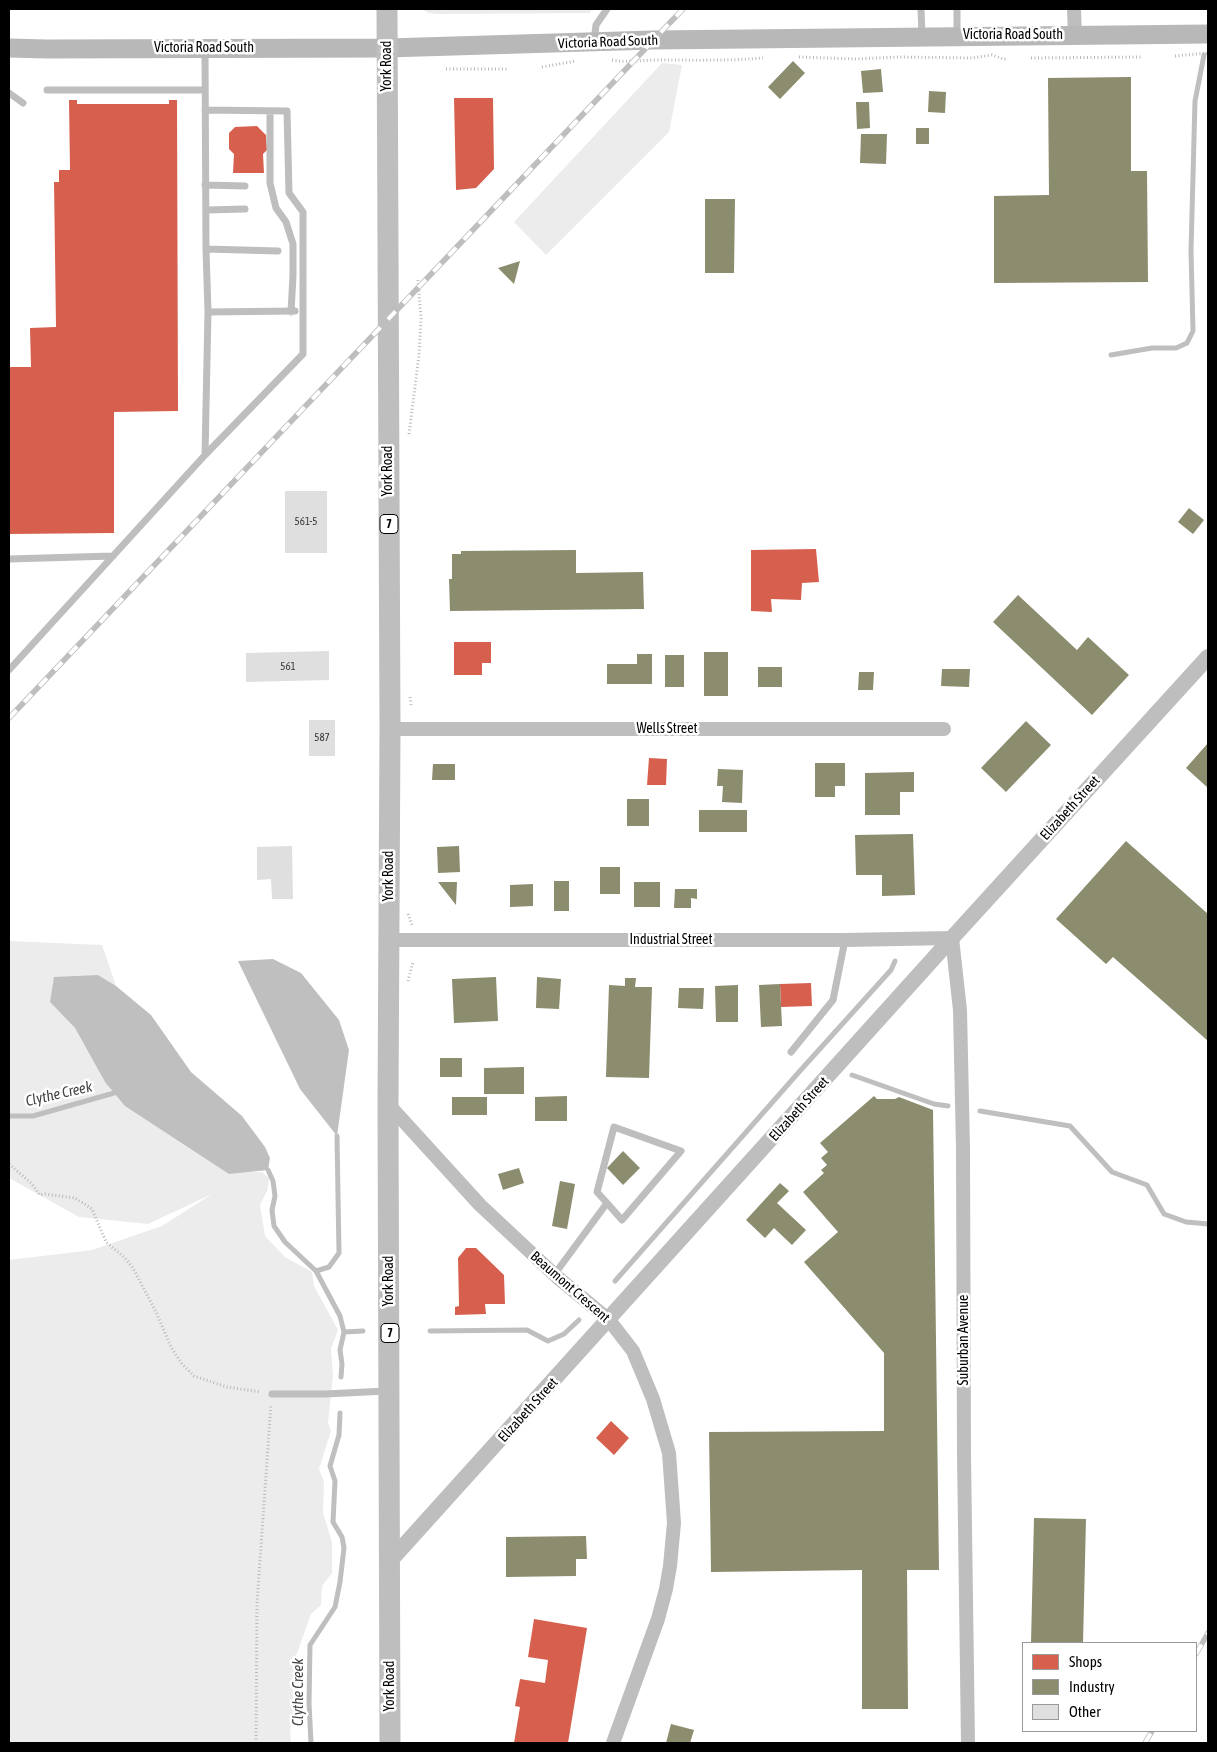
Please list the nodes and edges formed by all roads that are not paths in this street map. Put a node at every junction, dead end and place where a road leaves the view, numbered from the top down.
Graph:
1 (387, 9) edge
2 (607, 9) edge
3 (921, 9) edge
4 (957, 9) edge
5 (1074, 9) edge
6 (1208, 34) edge
7 (1075, 35) junction
8 (922, 36) junction
9 (957, 36) junction
10 (594, 42) junction
11 (9, 48) edge
12 (206, 48) junction
13 (387, 48) junction
14 (47, 90) dead end
15 (205, 90) junction
16 (9, 93) edge
17 (23, 103) dead end
18 (206, 110) junction
19 (270, 111) junction
20 (205, 185) junction
21 (244, 186) dead end
22 (245, 209) dead end
23 (206, 210) junction
24 (206, 248) junction
25 (278, 251) dead end
26 (303, 311) junction
27 (208, 312) junction
28 (291, 312) junction
29 (205, 455) junction
30 (114, 556) junction
31 (9, 559) edge
32 (1208, 657) edge
33 (9, 670) edge
34 (390, 729) junction
35 (944, 729) dead end
36 (952, 938) junction
37 (389, 940) junction
38 (845, 940) junction
39 (791, 1052) dead end
40 (388, 1104) junction
41 (607, 1203) junction
42 (554, 1275) junction
43 (609, 1320) junction
44 (390, 1391) junction
45 (272, 1394) road end
46 (390, 1561) junction
47 (390, 1743) edge
48 (613, 1743) edge
49 (968, 1743) edge

1 - 13 main road, York Road / 7
2 - 10 lane
3 - 8 lane
4 - 9 lane
5 - 7 street
6 - 7 main road, Victoria Road South
7 - 9 main road, Victoria Road South
8 - 9 main road, Victoria Road South
8 - 10 main road, Victoria Road South
10 - 13 main road, Victoria Road South
11 - 12 main road, Victoria Road South
12 - 13 main road, Victoria Road South
12 - 15 lane
13 - 34 main road, York Road / 7
14 - 15 lane
15 - 18 lane
16 - 17 lane
18 - 19 lane
18 - 20 lane
19 - 26 lane
19 - 28 lane
20 - 21 lane
20 - 23 lane
22 - 23 lane
23 - 24 lane
24 - 25 lane
24 - 27 lane
26 - 28 lane
26 - 29 lane
27 - 28 lane
27 - 29 lane
29 - 30 lane
30 - 31 lane
30 - 33 lane
32 - 36 street, Elizabeth Street
34 - 35 street, Wells Street
34 - 37 main road, York Road / 7
36 - 38 street, Industrial Street
36 - 43 street, Elizabeth Street
36 - 49 street, Suburban Avenue
37 - 38 street, Industrial Street
37 - 40 main road, York Road / 7
38 - 39 lane
40 - 42 street, Beaumont Crescent
40 - 44 main road, York Road / 7
41 - 41 lane
41 - 42 lane
42 - 43 street, Beaumont Crescent
43 - 46 street, Elizabeth Street
43 - 48 street, Beaumont Crescent
44 - 45 lane
44 - 46 main road, York Road / 7
46 - 47 main road, York Road / 7

